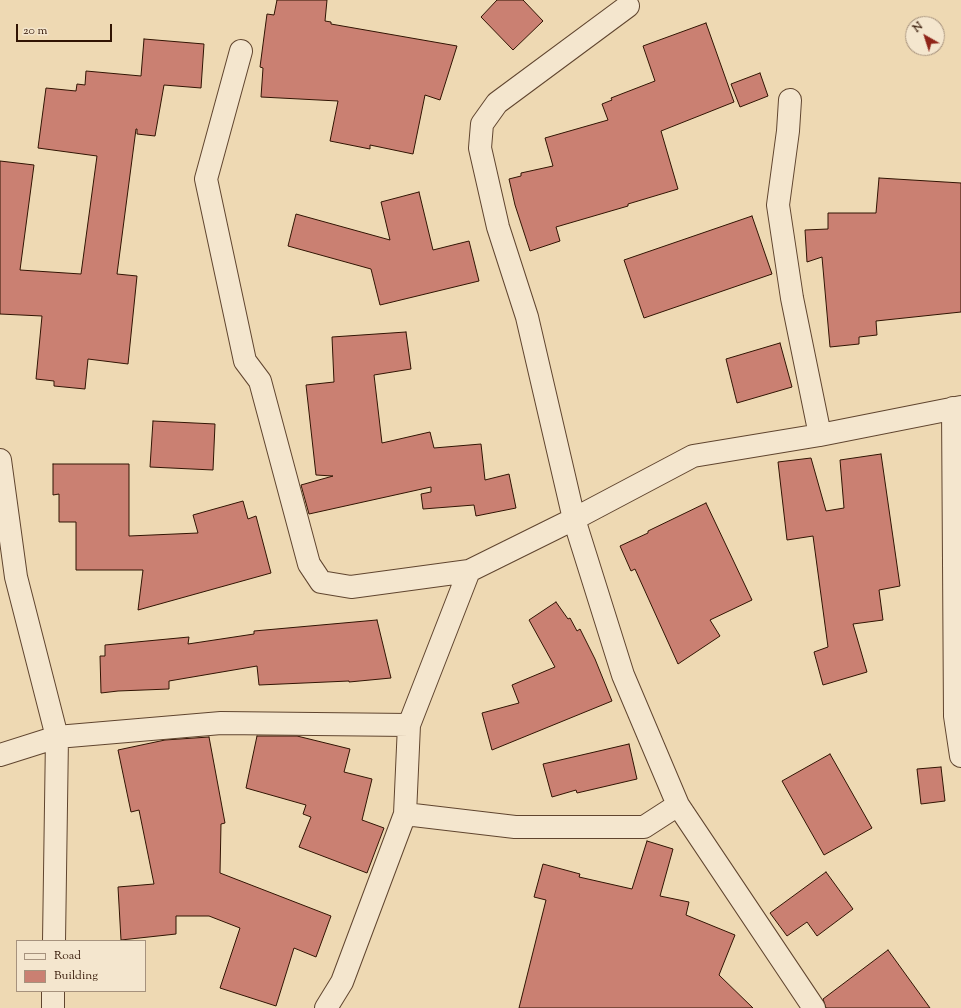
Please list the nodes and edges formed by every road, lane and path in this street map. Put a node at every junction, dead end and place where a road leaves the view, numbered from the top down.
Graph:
1 (628, 6) dead end
2 (241, 51) dead end
3 (790, 100) dead end
4 (957, 407) edge
5 (820, 435) junction
6 (0, 460) edge
7 (574, 519) junction
8 (469, 571) junction
9 (409, 725) junction
10 (58, 737) junction
11 (0, 755) edge
12 (961, 756) edge
13 (678, 805) junction
14 (405, 814) junction
15 (54, 940) edge
16 (53, 992) edge
17 (53, 1008) edge
18 (326, 1008) edge
19 (814, 1008) edge

1 - 7 street
2 - 8 street
3 - 5 street
4 - 5 street
4 - 12 street
5 - 7 street
6 - 10 street
7 - 8 street
7 - 13 street
8 - 9 street
9 - 10 street
9 - 14 street
10 - 11 street
10 - 15 street
13 - 14 street
13 - 19 street
14 - 18 street
16 - 17 street

